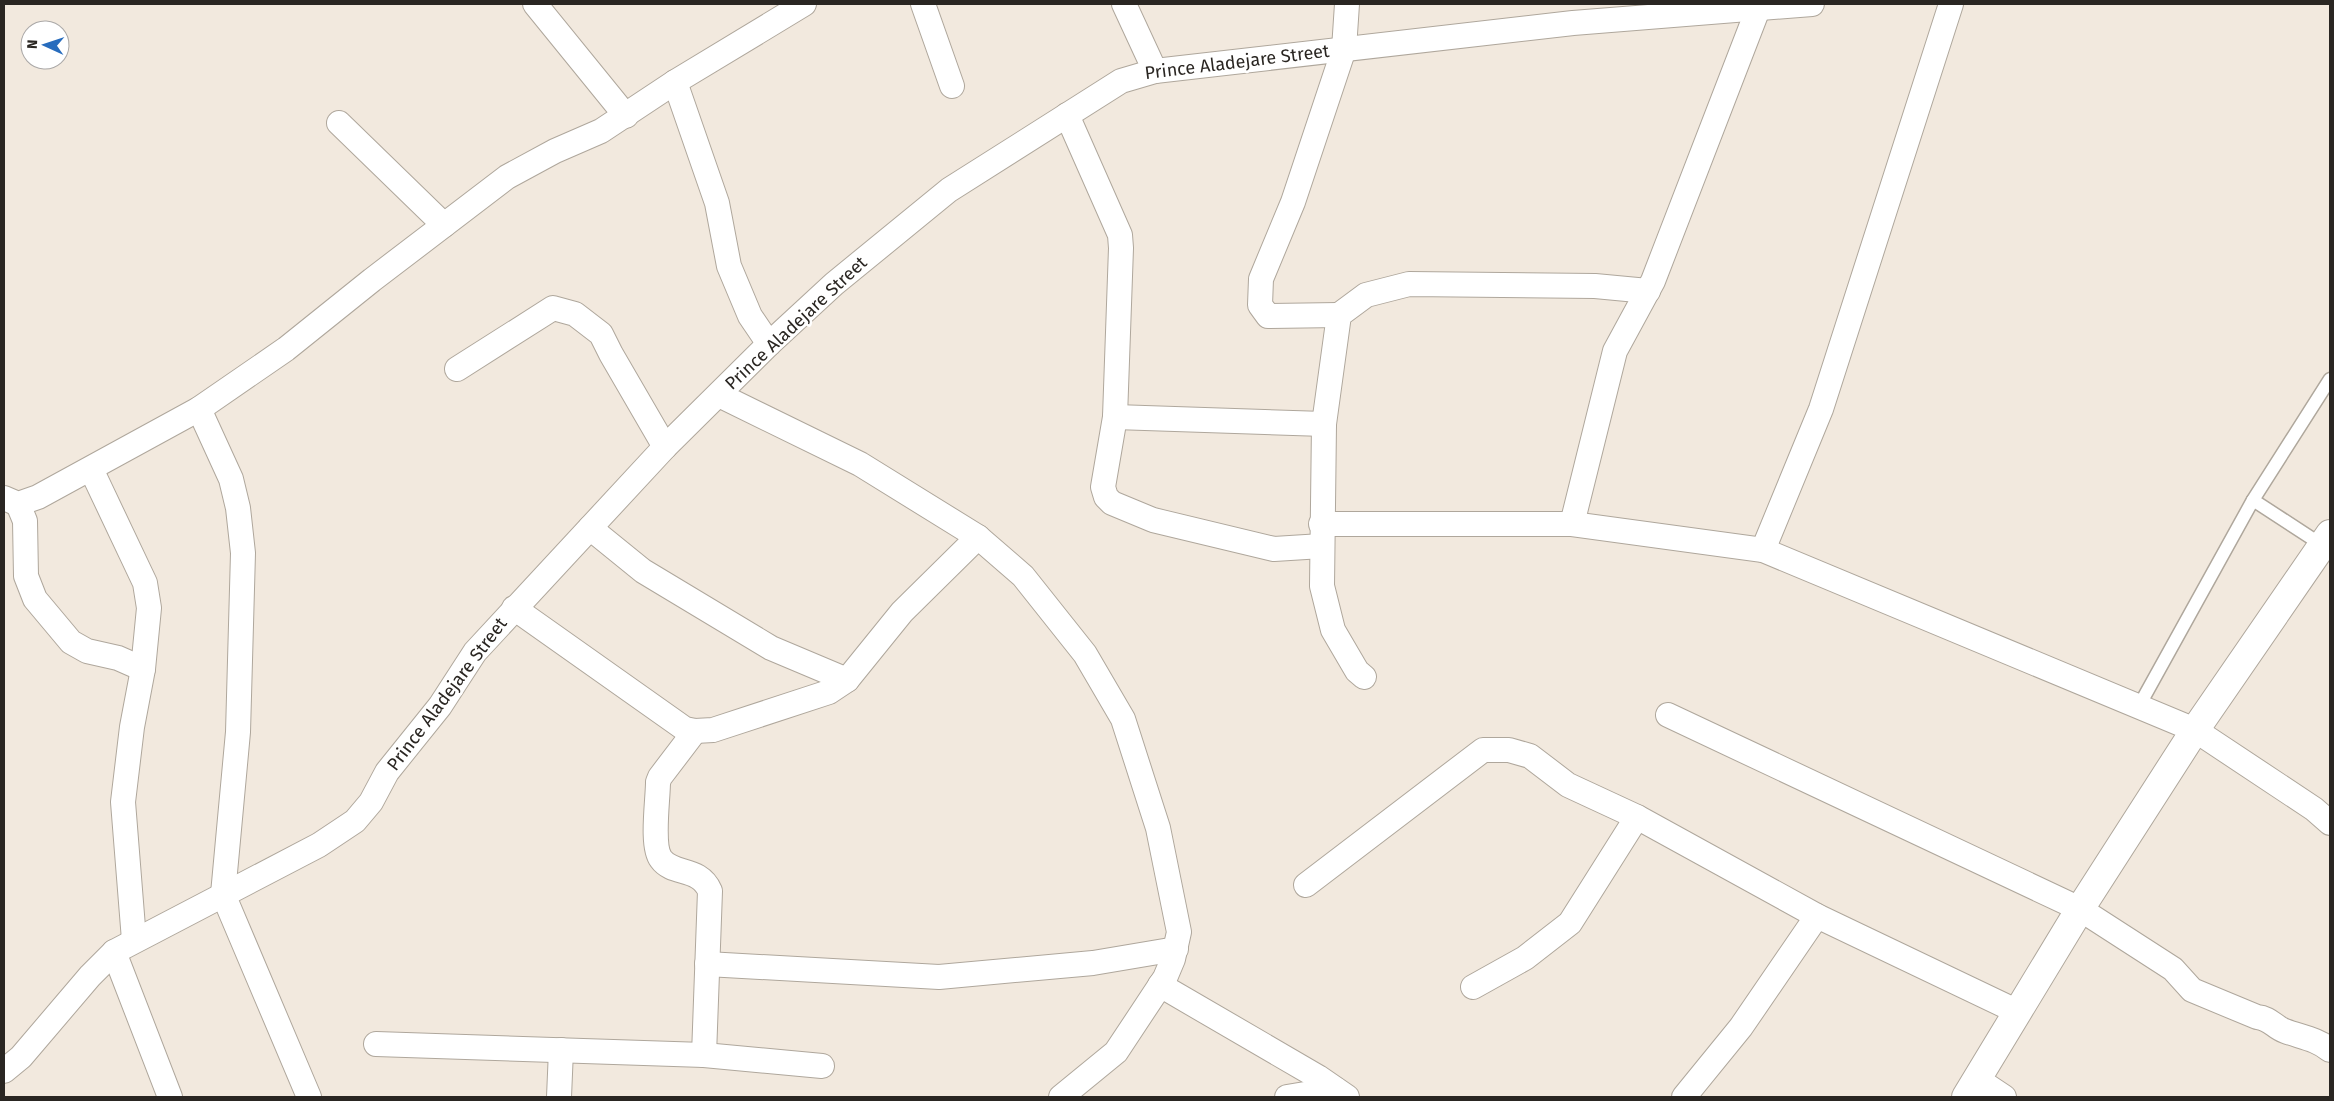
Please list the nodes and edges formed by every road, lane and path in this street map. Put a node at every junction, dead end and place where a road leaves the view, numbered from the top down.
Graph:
1 (535, 4) edge
2 (804, 4) edge
3 (922, 4) edge
4 (1124, 4) edge
5 (1347, 4) edge
6 (1812, 4) edge
7 (1951, 4) edge
8 (1758, 9) junction
9 (1573, 13) edge
10 (1344, 49) junction
11 (1155, 71) junction
12 (675, 82) junction
13 (952, 86) dead end
14 (1067, 115) junction
15 (626, 116) junction
16 (339, 123) dead end
17 (444, 224) junction
18 (1648, 291) junction
19 (1339, 315) junction
20 (769, 344) junction
21 (457, 369) dead end
22 (2330, 379) edge
23 (719, 395) junction
24 (198, 408) junction
25 (1114, 417) junction
26 (1324, 424) junction
27 (665, 447) junction
28 (91, 469) junction
29 (2253, 500) junction
30 (11, 501) edge
31 (1572, 524) junction
32 (590, 528) junction
33 (1322, 535) junction
34 (978, 537) junction
35 (2325, 549) edge
36 (1763, 550) junction
37 (514, 608) junction
38 (143, 669) junction
39 (1364, 677) dead end
40 (848, 680) junction
41 (2139, 706) junction
42 (1668, 715) dead end
43 (2195, 730) junction
44 (695, 732) junction
45 (1637, 817) junction
46 (2330, 823) edge
47 (1306, 885) dead end
48 (223, 894) junction
49 (2080, 909) junction
50 (1817, 916) junction
51 (134, 940) junction
52 (1176, 949) junction
53 (114, 952) junction
54 (707, 964) junction
55 (1160, 985) junction
56 (1473, 987) dead end
57 (2016, 1011) junction
58 (376, 1044) dead end
59 (561, 1050) junction
60 (2330, 1050) edge
61 (704, 1055) junction
62 (822, 1066) dead end
63 (4, 1071) edge
64 (1971, 1088) edge
65 (1341, 1093) edge
66 (170, 1097) edge
67 (309, 1097) edge
68 (559, 1097) edge
69 (1061, 1097) edge
70 (1287, 1097) edge
71 (1684, 1097) edge
72 (2004, 1097) edge

1 - 15 street
2 - 12 street
3 - 13 street
4 - 11 street
5 - 10 street
6 - 8 street, Prince Aladejare Street
7 - 36 street
8 - 9 street, Prince Aladejare Street
8 - 18 street
9 - 10 street, Prince Aladejare Street
10 - 11 street, Prince Aladejare Street
10 - 19 street
11 - 14 street, Prince Aladejare Street
12 - 15 street
12 - 20 street
14 - 20 street, Prince Aladejare Street
14 - 25 street
15 - 17 street
16 - 17 street
17 - 24 street
18 - 19 street
18 - 31 street
19 - 26 street
20 - 23 street, Prince Aladejare Street
21 - 27 street
22 - 29 lane
23 - 27 street, Prince Aladejare Street
23 - 34 street
24 - 28 street
24 - 48 street
25 - 26 street
25 - 33 street
26 - 33 street
27 - 32 street, Prince Aladejare Street
28 - 30 street
28 - 38 street
29 - 35 lane
29 - 41 lane
30 - 38 street
31 - 33 street
31 - 36 street
32 - 37 street, Prince Aladejare Street
32 - 40 street
33 - 39 street
34 - 40 street
34 - 52 street
35 - 43 street
36 - 41 street
37 - 44 street
37 - 48 street, Prince Aladejare Street
38 - 51 street
40 - 44 street
41 - 43 street
42 - 49 street
43 - 46 street
43 - 49 street
44 - 54 street
45 - 47 street
45 - 50 street
45 - 56 street
48 - 51 street, Prince Aladejare Street
48 - 67 street
49 - 57 street
49 - 60 street
50 - 57 street
50 - 71 street
51 - 53 street, Prince Aladejare Street
52 - 54 street
52 - 55 street
53 - 63 street, Prince Aladejare Street
53 - 66 street
54 - 61 street
55 - 65 street
55 - 69 street
57 - 64 street
58 - 59 street
59 - 61 street
59 - 68 street
61 - 62 street
64 - 72 street
65 - 70 street

